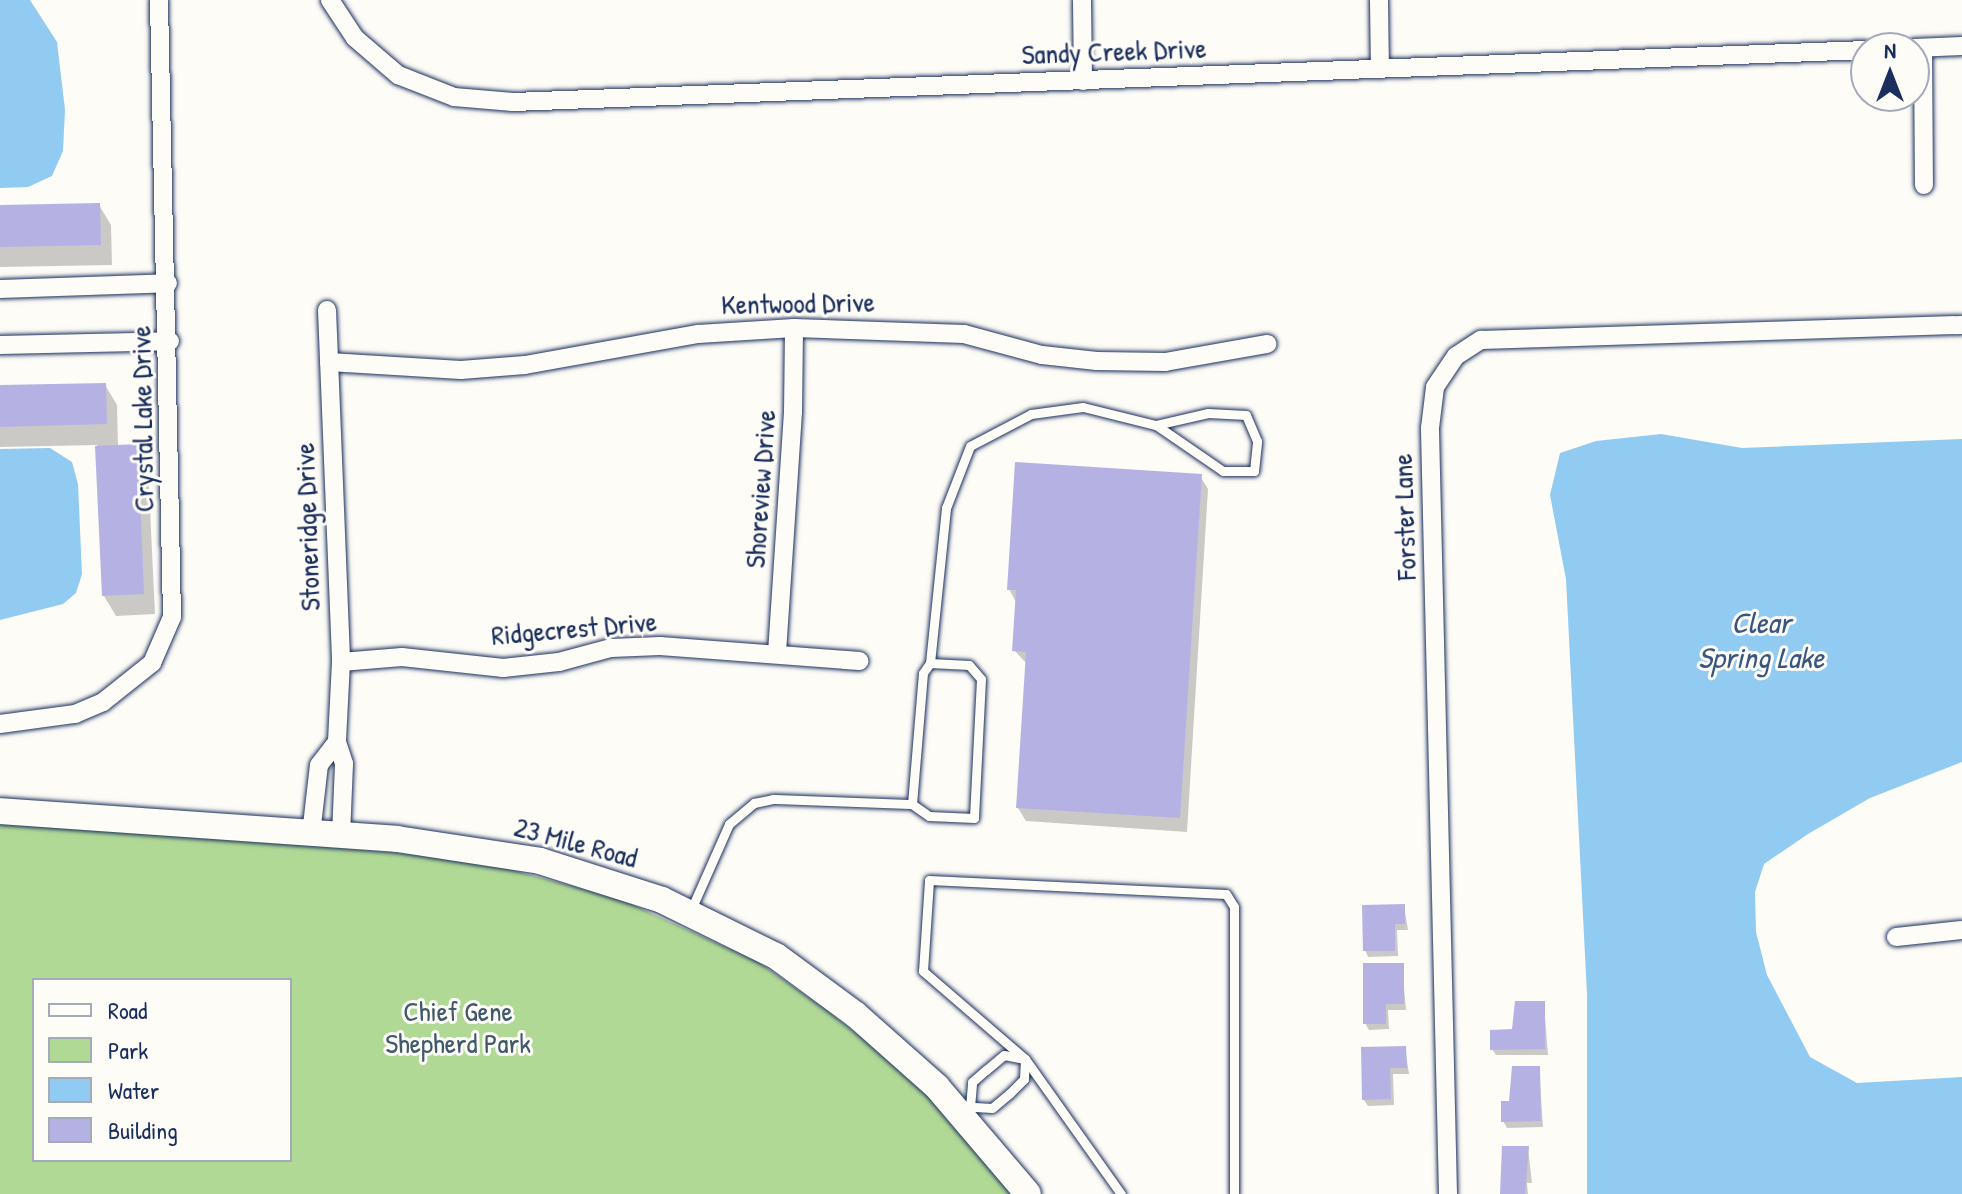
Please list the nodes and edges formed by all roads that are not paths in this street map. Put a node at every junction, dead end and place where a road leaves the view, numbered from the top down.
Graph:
1 (159, 0) edge
2 (330, 0) edge
3 (1082, 0) edge
4 (1379, 0) edge
5 (1962, 46) edge
6 (1930, 47) edge
7 (1850, 51) edge
8 (1380, 69) junction
9 (1083, 81) junction
10 (1921, 112) edge
11 (1924, 185) dead end
12 (168, 283) junction
13 (0, 289) edge
14 (327, 310) dead end
15 (1962, 325) edge
16 (794, 328) junction
17 (170, 341) junction
18 (1267, 344) dead end
19 (0, 345) edge
20 (329, 362) junction
21 (1156, 425) junction
22 (777, 653) junction
23 (859, 661) dead end
24 (341, 662) junction
25 (930, 663) junction
26 (0, 724) edge
27 (337, 742) junction
28 (912, 804) junction
29 (0, 811) edge
30 (311, 834) junction
31 (341, 836) junction
32 (690, 912) junction
33 (1962, 930) edge
34 (1896, 937) dead end
35 (1025, 1059) junction
36 (966, 1111) junction
37 (1028, 1194) edge
38 (1121, 1194) edge
39 (1234, 1194) edge
40 (1448, 1194) edge

1 - 12 street, Crystal Lake Drive
2 - 9 street, Sandy Creek Drive
3 - 9 street
4 - 8 street
5 - 6 street
7 - 8 street, Sandy Creek Drive
8 - 9 street, Sandy Creek Drive
10 - 11 street
12 - 13 street
12 - 17 street, Crystal Lake Drive
14 - 20 street, Stoneridge Drive
15 - 40 street, Forster Lane
16 - 18 street, Kentwood Drive
16 - 20 street, Kentwood Drive
16 - 22 street, Shoreview Drive
17 - 19 street
17 - 26 street, Crystal Lake Drive
20 - 24 street, Stoneridge Drive
21 - 21 lane
21 - 25 lane
22 - 23 street, Ridgecrest Drive
22 - 24 street, Ridgecrest Drive
24 - 27 street, Stoneridge Drive
25 - 28 lane
25 - 28 lane
27 - 30 street, Stoneridge Drive
27 - 31 street, Stoneridge Drive
28 - 32 lane
29 - 30 main road, 23 Mile Road
30 - 31 main road, 23 Mile Road
31 - 32 main road, 23 Mile Road
32 - 36 main road, 23 Mile Road
33 - 34 street
35 - 36 lane
35 - 36 lane
35 - 38 lane
35 - 39 lane
36 - 37 main road, 23 Mile Road

